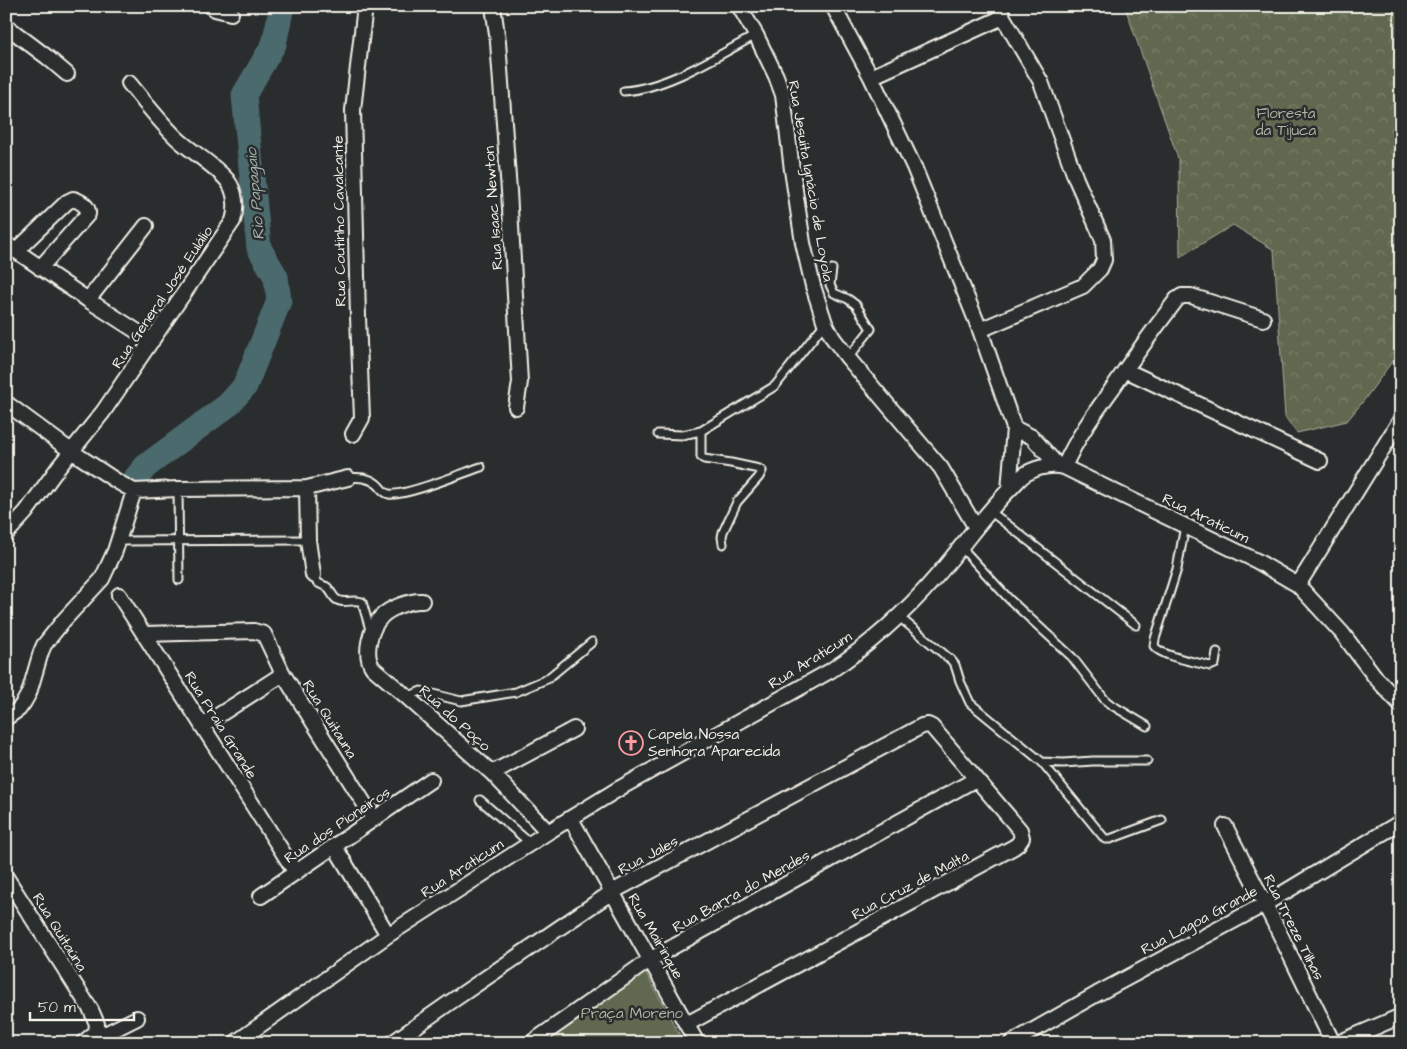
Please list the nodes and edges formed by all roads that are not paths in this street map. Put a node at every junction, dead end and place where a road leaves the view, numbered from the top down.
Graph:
1 (212, 6) edge
2 (365, 6) edge
3 (493, 6) edge
4 (739, 6) edge
5 (833, 6) edge
6 (1001, 12) edge
7 (231, 13) dead end
8 (6, 26) edge
9 (756, 35) junction
10 (67, 74) dead end
11 (871, 77) junction
12 (129, 83) dead end
13 (624, 91) dead end
14 (146, 226) dead end
15 (11, 247) edge
16 (40, 268) junction
17 (832, 269) dead end
18 (88, 300) junction
19 (1263, 319) dead end
20 (825, 322) junction
21 (980, 330) junction
22 (152, 341) junction
23 (848, 358) junction
24 (1124, 370) junction
25 (6, 403) edge
26 (516, 407) dead end
27 (1401, 419) edge
28 (1014, 428) junction
29 (701, 432) junction
30 (354, 434) dead end
31 (658, 434) dead end
32 (71, 451) junction
33 (1320, 461) dead end
34 (1061, 466) junction
35 (481, 467) dead end
36 (348, 478) joint
37 (307, 488) junction
38 (178, 489) junction
39 (1009, 490) junction
40 (134, 492) junction
41 (990, 511) junction
42 (1185, 526) junction
43 (976, 528) junction
44 (6, 534) edge
45 (119, 540) junction
46 (178, 540) junction
47 (308, 540) junction
48 (723, 544) dead end
49 (960, 547) junction
50 (313, 575) joint
51 (179, 580) dead end
52 (1298, 585) junction
53 (120, 595) dead end
54 (422, 601) dead end
55 (898, 616) junction
56 (1136, 625) dead end
57 (144, 634) junction
58 (371, 635) junction
59 (592, 642) dead end
60 (1217, 652) dead end
61 (283, 674) junction
62 (407, 696) junction
63 (1401, 705) edge
64 (6, 718) edge
65 (202, 726) junction
66 (1147, 726) dead end
67 (574, 729) dead end
68 (933, 729) joint
69 (1147, 761) dead end
70 (1042, 762) junction
71 (492, 773) junction
72 (976, 779) junction
73 (431, 780) dead end
74 (480, 800) dead end
75 (571, 819) junction
76 (374, 820) junction
77 (1162, 820) dead end
78 (1401, 822) edge
79 (1225, 826) dead end
80 (548, 832) junction
81 (531, 844) junction
82 (335, 847) junction
83 (296, 873) junction
84 (6, 877) edge
85 (612, 892) junction
86 (261, 896) dead end
87 (1265, 904) junction
88 (388, 935) junction
89 (651, 960) junction
90 (1401, 1016) edge
91 (137, 1018) dead end
92 (687, 1024) junction
93 (96, 1032) junction
94 (83, 1043) edge
95 (236, 1043) edge
96 (392, 1043) edge
97 (530, 1043) edge
98 (697, 1043) edge
99 (1011, 1043) edge
100 (1333, 1043) edge
101 (1338, 1043) edge

1 - 7 street
2 - 30 street, Rua Coutinho Cavalcante
3 - 26 street, Rua Isaac Newton
4 - 9 street, Rua Jesuíta Ignácio de Loyola
5 - 11 street
6 - 11 street
6 - 21 street
8 - 10 street
9 - 13 lane
9 - 20 street, Rua Jesuíta Ignácio de Loyola
11 - 21 street
12 - 22 street, Rua General José Eulálio
14 - 18 street
15 - 16 street
15 - 16 street
16 - 18 street
17 - 23 lane
18 - 22 street
19 - 24 street
20 - 23 street, Rua Jesuíta Ignácio de Loyola
20 - 29 lane
21 - 28 street
22 - 32 street, Rua General José Eulálio
23 - 43 street, Rua Jesuíta Ignácio de Loyola
24 - 33 street
24 - 34 street
25 - 32 street
27 - 52 street
28 - 34 street
28 - 39 street
29 - 31 lane
29 - 48 lane
32 - 40 street
32 - 44 street, Rua General José Eulálio
34 - 39 street, Rua Araticum
34 - 42 street, Rua Araticum
35 - 36 lane
36 - 37 street
37 - 38 street
37 - 47 street
38 - 40 street
38 - 46 lane
39 - 41 street, Rua Araticum
40 - 45 street
41 - 43 street, Rua Araticum
41 - 56 lane
42 - 52 street, Rua Araticum
42 - 60 lane
43 - 49 street, Rua Araticum
45 - 46 lane
45 - 64 street
46 - 47 lane
46 - 51 lane
47 - 50 street
49 - 55 street, Rua Araticum
49 - 66 lane
50 - 58 lane
52 - 63 street, Rua Araticum
53 - 57 street, Rua Praia Grande
54 - 58 street, Rua do Poço
55 - 70 lane
55 - 75 street, Rua Araticum
57 - 61 street, Rua Quitauna
57 - 65 street, Rua Praia Grande
58 - 62 street, Rua do Poço
59 - 62 lane
61 - 65 street
61 - 76 street, Rua Quitauna
62 - 71 street, Rua do Poço
65 - 83 street, Rua Praia Grande
67 - 71 street
68 - 72 street, Rua Cruz de Malta
68 - 85 street, Rua Jales
69 - 70 lane
70 - 77 lane
71 - 80 street, Rua do Poço
72 - 89 street, Rua Barra do Mendes
72 - 92 street, Rua Cruz de Malta
73 - 76 street, Rua dos Pioneiros
74 - 81 lane
75 - 80 street, Rua Araticum
75 - 85 street, Rua Mairinque
76 - 82 street, Rua dos Pioneiros
78 - 87 street, Rua Lagoa Grande
79 - 87 street, Rua Treze Tilhas
80 - 81 street, Rua Araticum
81 - 88 street, Rua Araticum
82 - 83 street, Rua dos Pioneiros
82 - 88 street
83 - 86 street, Rua dos Pioneiros
84 - 93 street, Rua Quitaúna
85 - 89 street, Rua Mairinque
85 - 96 street, Rua Jales
87 - 99 street, Rua Lagoa Grande
87 - 100 street, Rua Treze Tilhas
88 - 95 street, Rua Araticum
89 - 92 street, Rua Mairinque
89 - 97 street, Rua Barra do Mendes
90 - 101 street
91 - 93 street
92 - 98 street, Rua Mairinque
93 - 94 street

